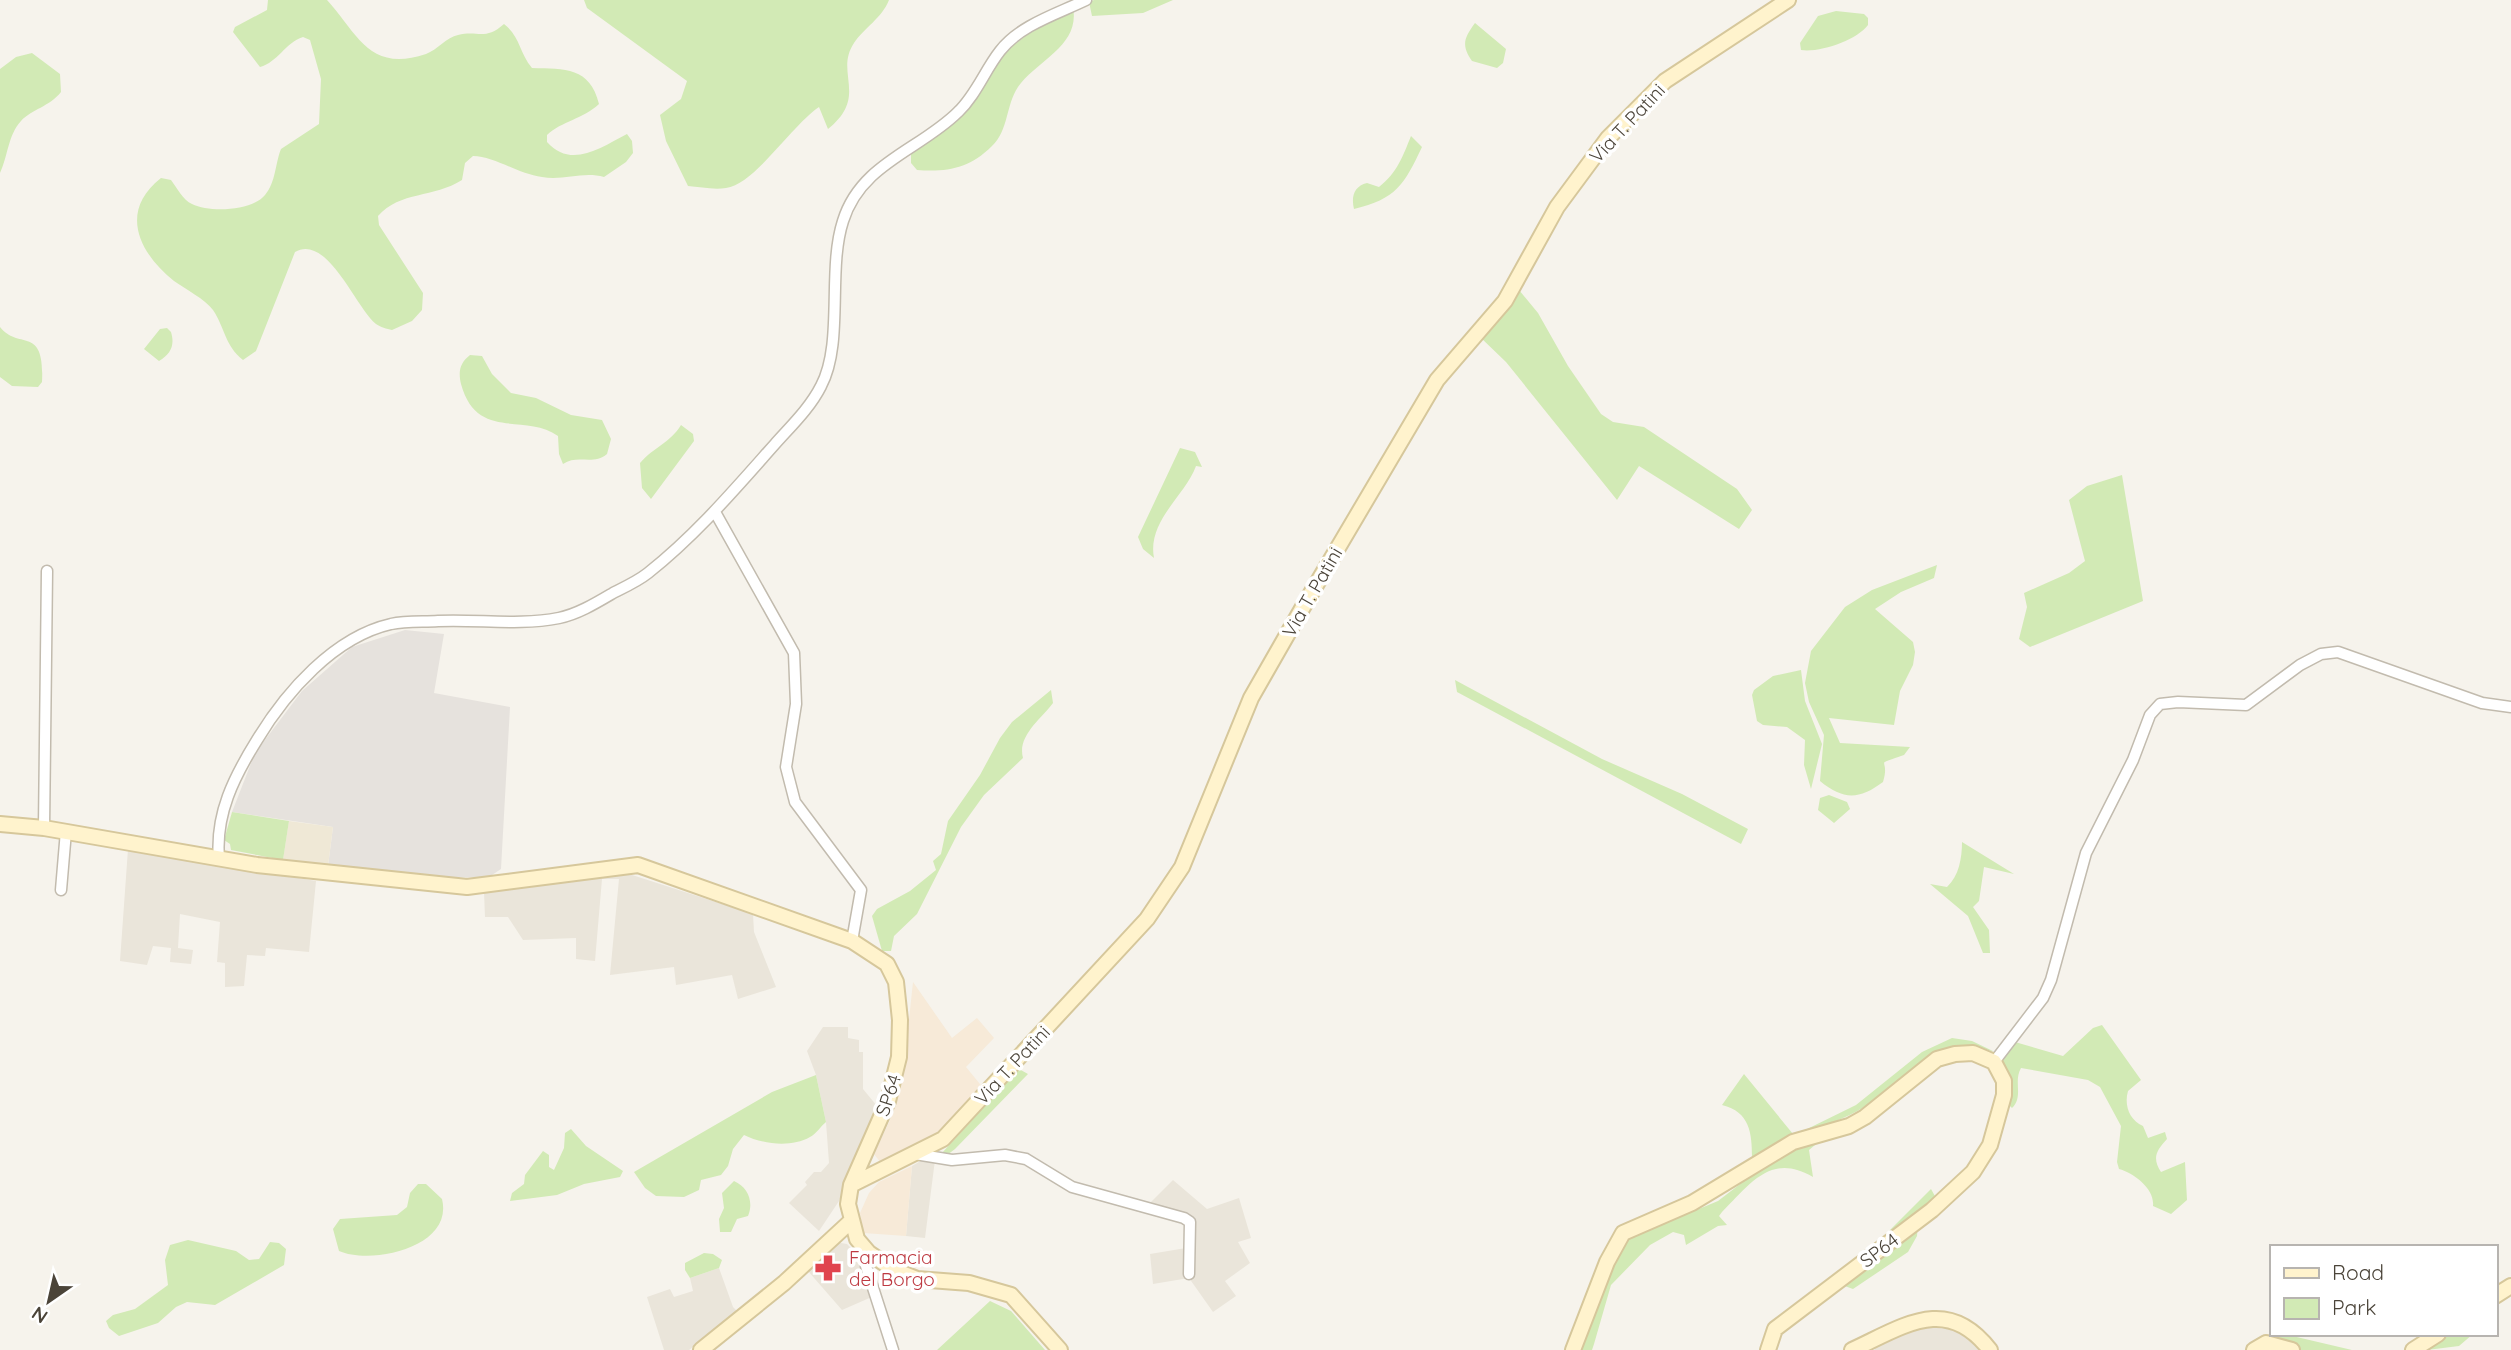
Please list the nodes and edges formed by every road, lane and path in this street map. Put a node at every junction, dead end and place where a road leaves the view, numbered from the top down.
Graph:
1 (1086, 0) edge
2 (1788, 0) edge
3 (715, 512) junction
4 (47, 571) dead end
5 (2511, 708) edge
6 (0, 824) edge
7 (44, 828) junction
8 (65, 831) junction
9 (219, 859) junction
10 (61, 890) dead end
11 (852, 941) junction
12 (1994, 1062) junction
13 (915, 1154) junction
14 (850, 1185) junction
15 (850, 1222) junction
16 (869, 1253) junction
17 (1189, 1274) dead end
18 (2435, 1336) edge
19 (701, 1350) edge
20 (892, 1350) edge
21 (1060, 1350) edge
22 (1573, 1350) edge
23 (1768, 1350) edge
24 (1852, 1350) edge
25 (1990, 1350) edge
26 (2254, 1350) edge
27 (2292, 1350) edge
28 (2413, 1350) edge

1 - 3 street
2 - 13 street, Via T. Patini
3 - 9 street
3 - 11 street
4 - 7 street
5 - 12 street
6 - 7 street, SP64
7 - 8 street, SP64
8 - 9 street, SP64
8 - 10 street
9 - 11 street, SP64
11 - 14 street, SP64 / SP64
12 - 22 street
12 - 23 street, SP64 / SP64
13 - 14 street, Via T. Patini
13 - 17 street
14 - 15 street, SP64 / SP64
15 - 16 street
15 - 19 street
16 - 20 street
16 - 21 street
18 - 28 street
24 - 25 street
26 - 27 street

